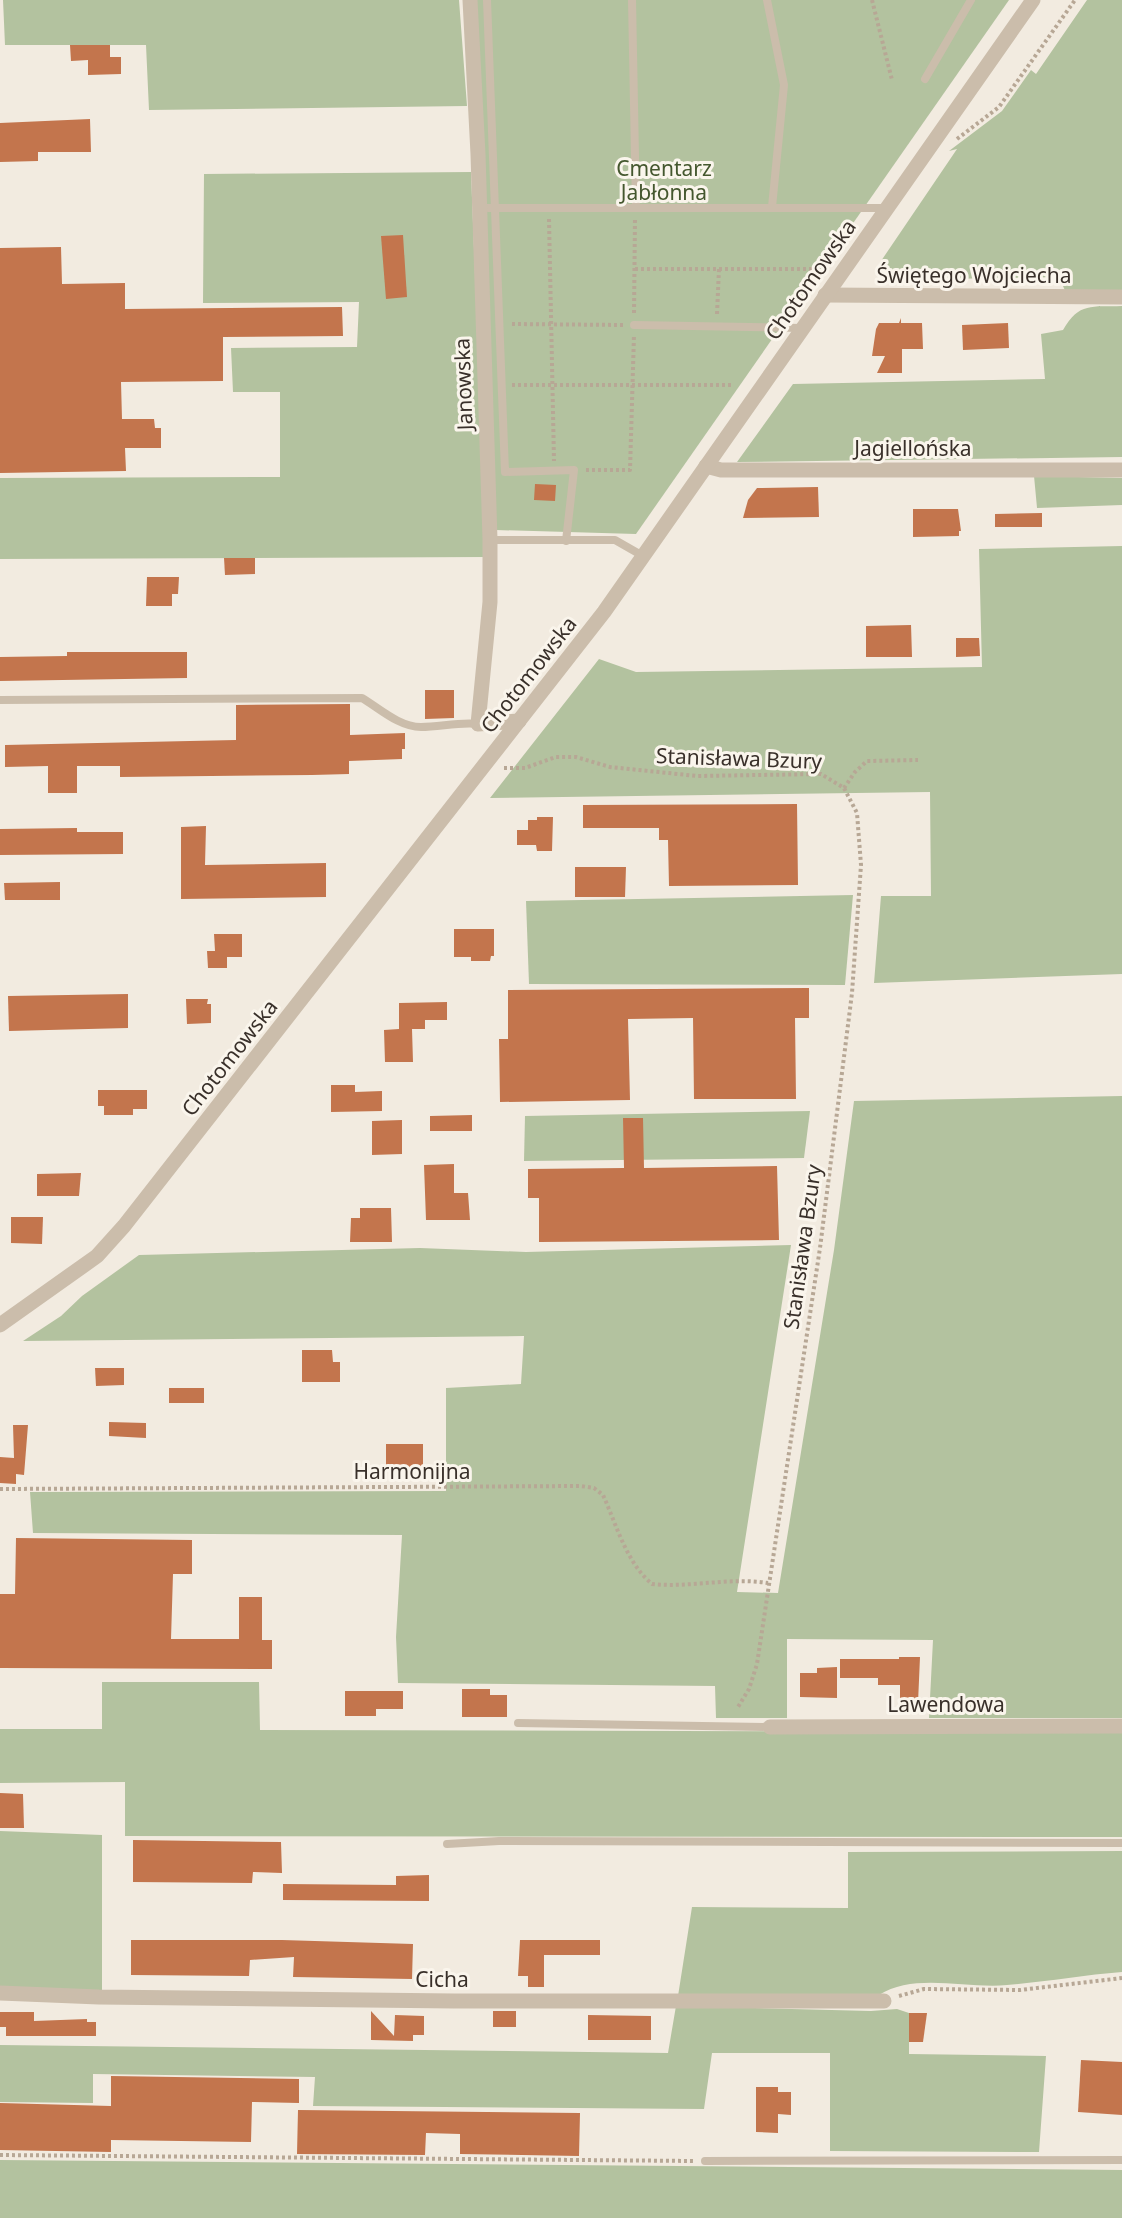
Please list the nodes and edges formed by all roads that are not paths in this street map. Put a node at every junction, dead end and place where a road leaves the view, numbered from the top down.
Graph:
1 (470, 0) edge
2 (488, 0) edge
3 (632, 0) edge
4 (767, 0) edge
5 (971, 0) edge
6 (1033, 0) edge
7 (925, 79) dead end
8 (487, 207) junction
9 (772, 207) junction
10 (636, 208) junction
11 (887, 208) junction
12 (825, 295) junction
13 (1122, 297) edge
14 (634, 325) road end
15 (802, 328) junction
16 (706, 466) junction
17 (1122, 470) edge
18 (490, 540) junction
19 (566, 541) junction
20 (643, 556) junction
21 (0, 700) edge
22 (519, 721) junction
23 (478, 724) junction
24 (0, 1325) edge
25 (518, 1723) dead end
26 (770, 1726) joint
27 (1122, 1726) edge
28 (1122, 1843) edge
29 (447, 1844) dead end
30 (0, 1993) edge
31 (884, 2001) road end
32 (1122, 2160) edge
33 (705, 2161) road end

1 - 8 street, Janowska
2 - 8 lane
3 - 10 lane
4 - 9 lane
5 - 7 lane
6 - 11 street, Chotomowska
8 - 10 lane
8 - 18 street, Janowska
8 - 19 lane
9 - 10 lane
9 - 11 lane
11 - 12 street, Chotomowska
12 - 13 street, Świętego Wojciecha
12 - 15 street, Chotomowska
14 - 15 lane
15 - 16 street, Chotomowska
16 - 17 street, Jagiellońska
16 - 20 street, Chotomowska
18 - 19 lane
18 - 23 street, Janowska
19 - 20 lane
20 - 22 street, Chotomowska
21 - 23 lane
22 - 23 street
22 - 24 street, Chotomowska
25 - 26 lane
26 - 27 street, Lawendowa
28 - 29 lane
30 - 31 street, Cicha
32 - 33 lane

